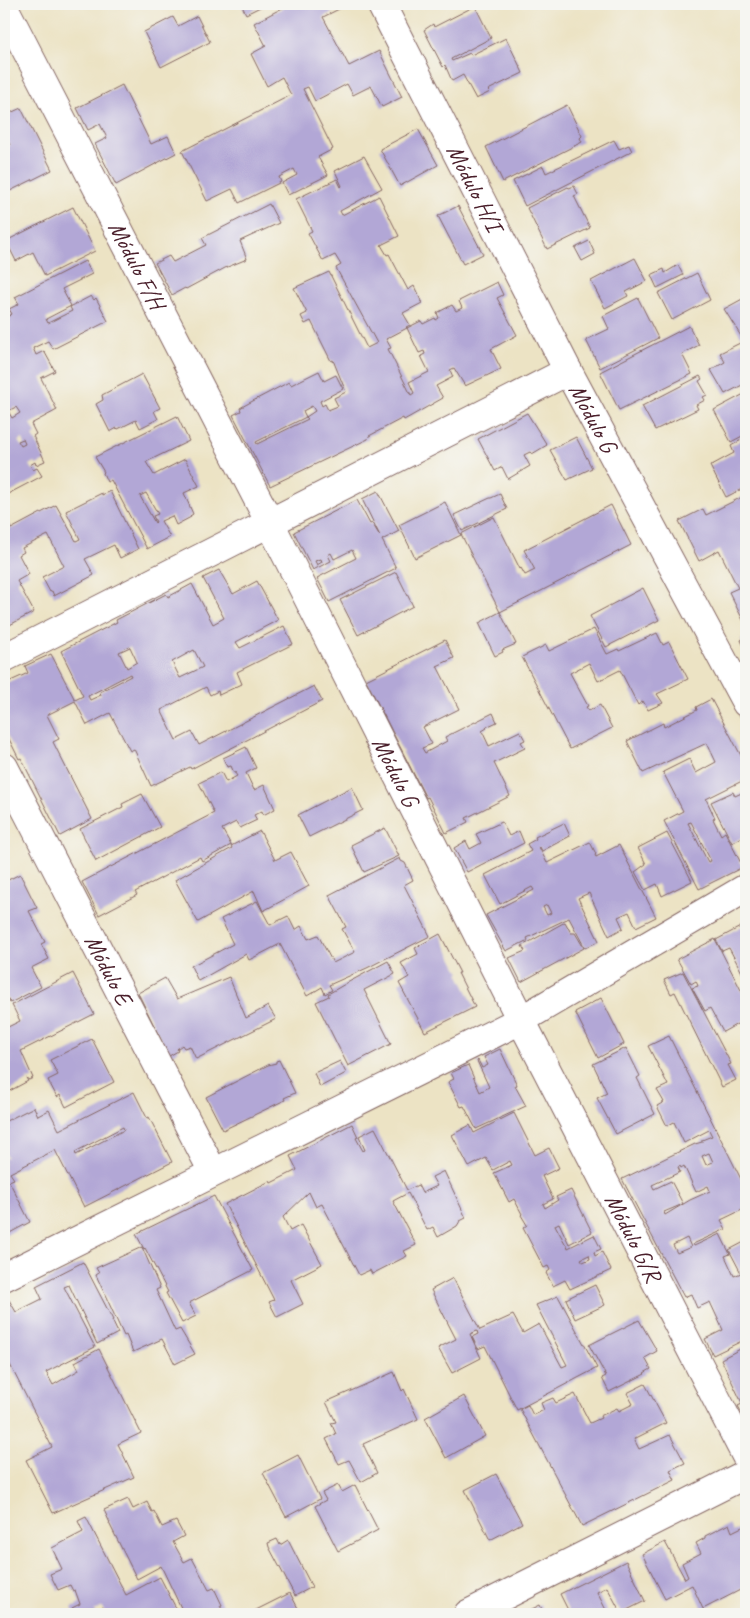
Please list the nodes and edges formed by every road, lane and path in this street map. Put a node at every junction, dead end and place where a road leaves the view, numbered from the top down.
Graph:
1 (381, 4) edge
2 (4, 7) edge
3 (568, 371) junction
4 (270, 524) junction
5 (4, 658) edge
6 (746, 703) edge
7 (4, 767) edge
8 (746, 888) edge
9 (521, 1020) junction
10 (213, 1172) junction
11 (4, 1277) edge
12 (746, 1456) edge
13 (746, 1474) edge
14 (468, 1614) edge

1 - 3 street, Módulo H/I
2 - 4 street, Módulo F/H
3 - 4 street
3 - 6 street, Módulo G
4 - 5 street
4 - 9 street, Módulo G
7 - 10 street, Módulo E
8 - 9 street
9 - 10 street
9 - 12 street, Módulo G/R
10 - 11 street
13 - 14 street

